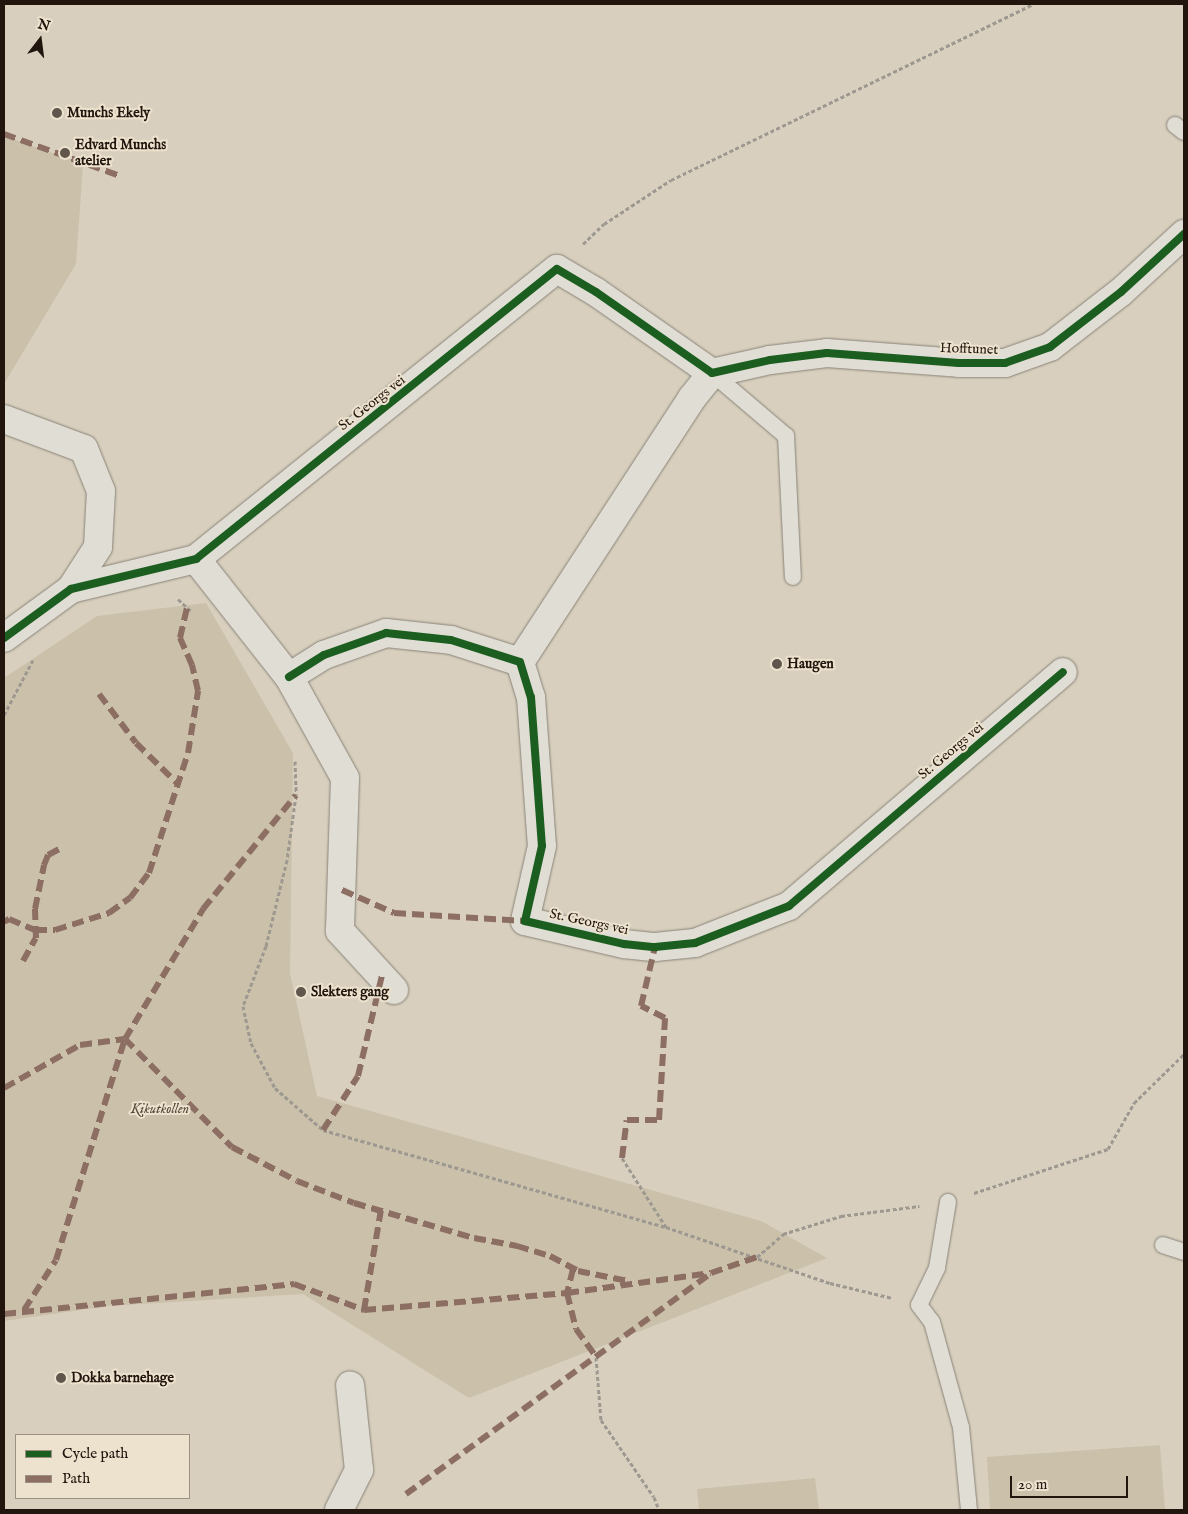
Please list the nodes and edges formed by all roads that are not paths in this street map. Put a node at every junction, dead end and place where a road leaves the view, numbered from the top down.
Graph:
1 (1184, 234) edge
2 (712, 373) junction
3 (4, 420) edge
4 (196, 559) junction
5 (793, 577) dead end
6 (71, 590) junction
7 (4, 638) edge
8 (520, 662) junction
9 (1063, 672) dead end
10 (289, 678) junction
11 (394, 990) dead end
12 (948, 1202) road end
13 (1163, 1245) dead end
14 (1184, 1252) edge
15 (350, 1385) dead end
16 (338, 1510) edge
17 (969, 1510) edge

1 - 2 street, Hofftunet
2 - 4 street, St. Georgs vei
2 - 5 lane
2 - 8 street
3 - 6 street
4 - 6 street, St. Georgs vei
4 - 10 street
6 - 7 street, St. Georgs vei
8 - 9 street, St. Georgs vei
8 - 10 street
10 - 11 street
12 - 17 lane
13 - 14 lane
15 - 16 street

